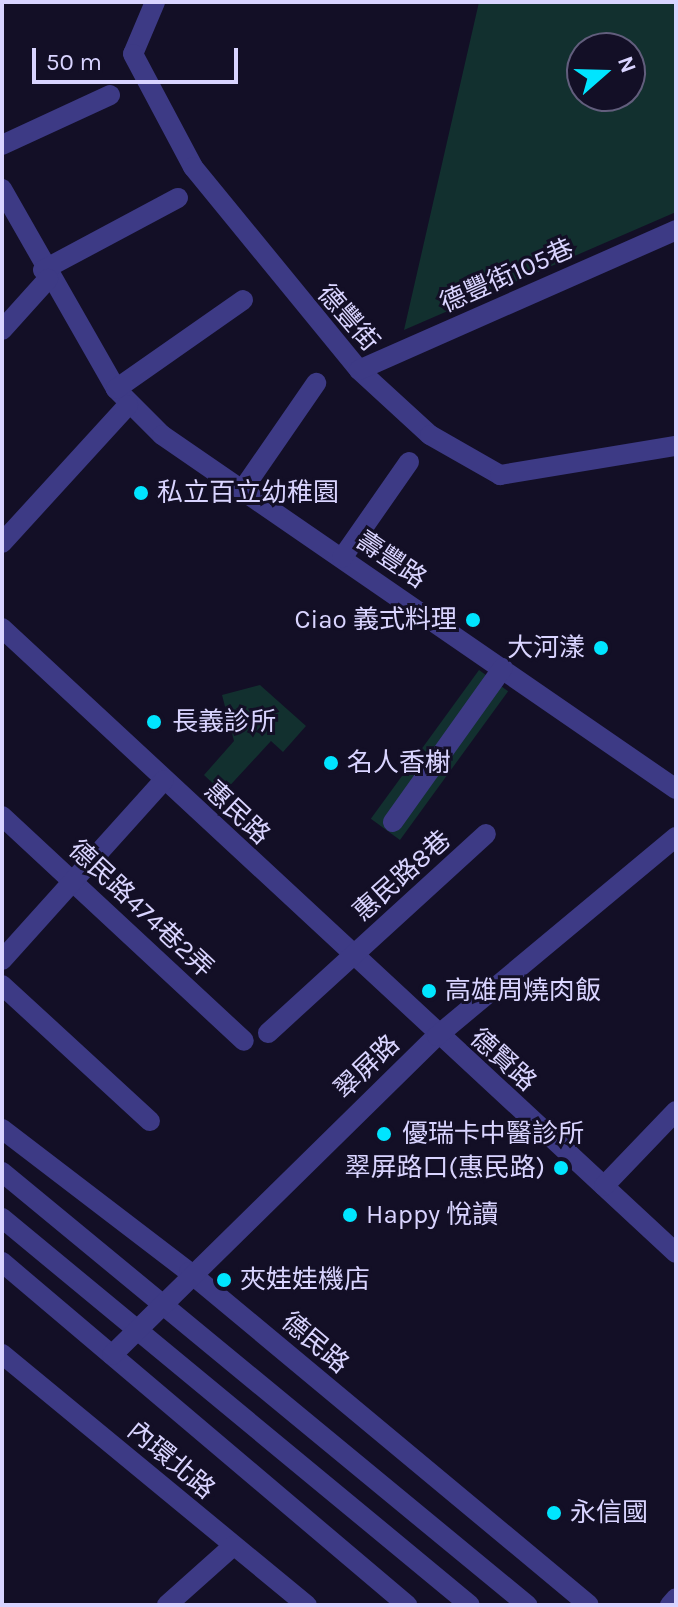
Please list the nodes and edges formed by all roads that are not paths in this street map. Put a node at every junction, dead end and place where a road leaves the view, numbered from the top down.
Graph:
1 (149, 4) edge
2 (110, 95) dead end
3 (2, 145) edge
4 (2, 189) edge
5 (178, 198) dead end
6 (676, 230) edge
7 (46, 274) junction
8 (243, 300) dead end
9 (2, 330) edge
10 (359, 370) junction
11 (316, 383) dead end
12 (122, 397) junction
13 (676, 446) edge
14 (409, 462) dead end
15 (243, 489) junction
16 (2, 543) edge
17 (342, 558) junction
18 (2, 628) edge
19 (503, 668) junction
20 (164, 780) junction
21 (676, 789) edge
22 (2, 816) edge
23 (393, 822) dead end
24 (486, 834) dead end
25 (676, 837) edge
26 (73, 882) junction
27 (352, 957) junction
28 (2, 960) edge
29 (2, 985) edge
30 (268, 1033) dead end
31 (437, 1036) junction
32 (244, 1041) dead end
33 (676, 1111) edge
34 (150, 1121) dead end
35 (2, 1129) edge
36 (2, 1172) edge
37 (604, 1186) junction
38 (2, 1218) edge
39 (676, 1253) edge
40 (2, 1262) edge
41 (189, 1272) junction
42 (165, 1300) junction
43 (140, 1329) junction
44 (2, 1354) edge
45 (112, 1355) junction
46 (233, 1546) junction
47 (676, 1598) edge
48 (167, 1605) edge
49 (307, 1605) edge
50 (407, 1605) edge
51 (470, 1605) edge
52 (527, 1605) edge
53 (589, 1605) edge
54 (670, 1605) edge

1 - 10 street, 德豐街
2 - 3 street
4 - 7 street, 壽豐路
5 - 7 street
6 - 10 street, 德豐街105巷
7 - 9 street
7 - 12 street, 壽豐路
8 - 12 street
10 - 13 street, 德豐街
11 - 15 street
12 - 15 street, 壽豐路
12 - 16 street
14 - 17 street
15 - 17 street, 壽豐路
17 - 19 street, 壽豐路
18 - 20 street, 惠民路
19 - 21 street, 壽豐路
19 - 23 street
20 - 26 street
20 - 27 street, 惠民路
22 - 26 street, 德民路474巷2弄
24 - 27 street, 惠民路8巷
25 - 31 street, 翠屏路
26 - 28 street
26 - 32 street, 德民路474巷2弄
27 - 30 street, 惠民路8巷
27 - 31 street, 惠民路
29 - 34 street
31 - 37 street, 德賢路
31 - 41 street, 翠屏路
33 - 37 street
35 - 41 street, 德民路
36 - 42 street
37 - 39 street, 德賢路
38 - 43 street
40 - 45 street
41 - 42 street, 翠屏路
41 - 53 street, 德民路
42 - 43 street, 翠屏路
42 - 52 street
43 - 45 street, 翠屏路
43 - 51 street
44 - 46 street, 內環北路
45 - 50 street
46 - 48 street
46 - 49 street, 內環北路
47 - 54 street

